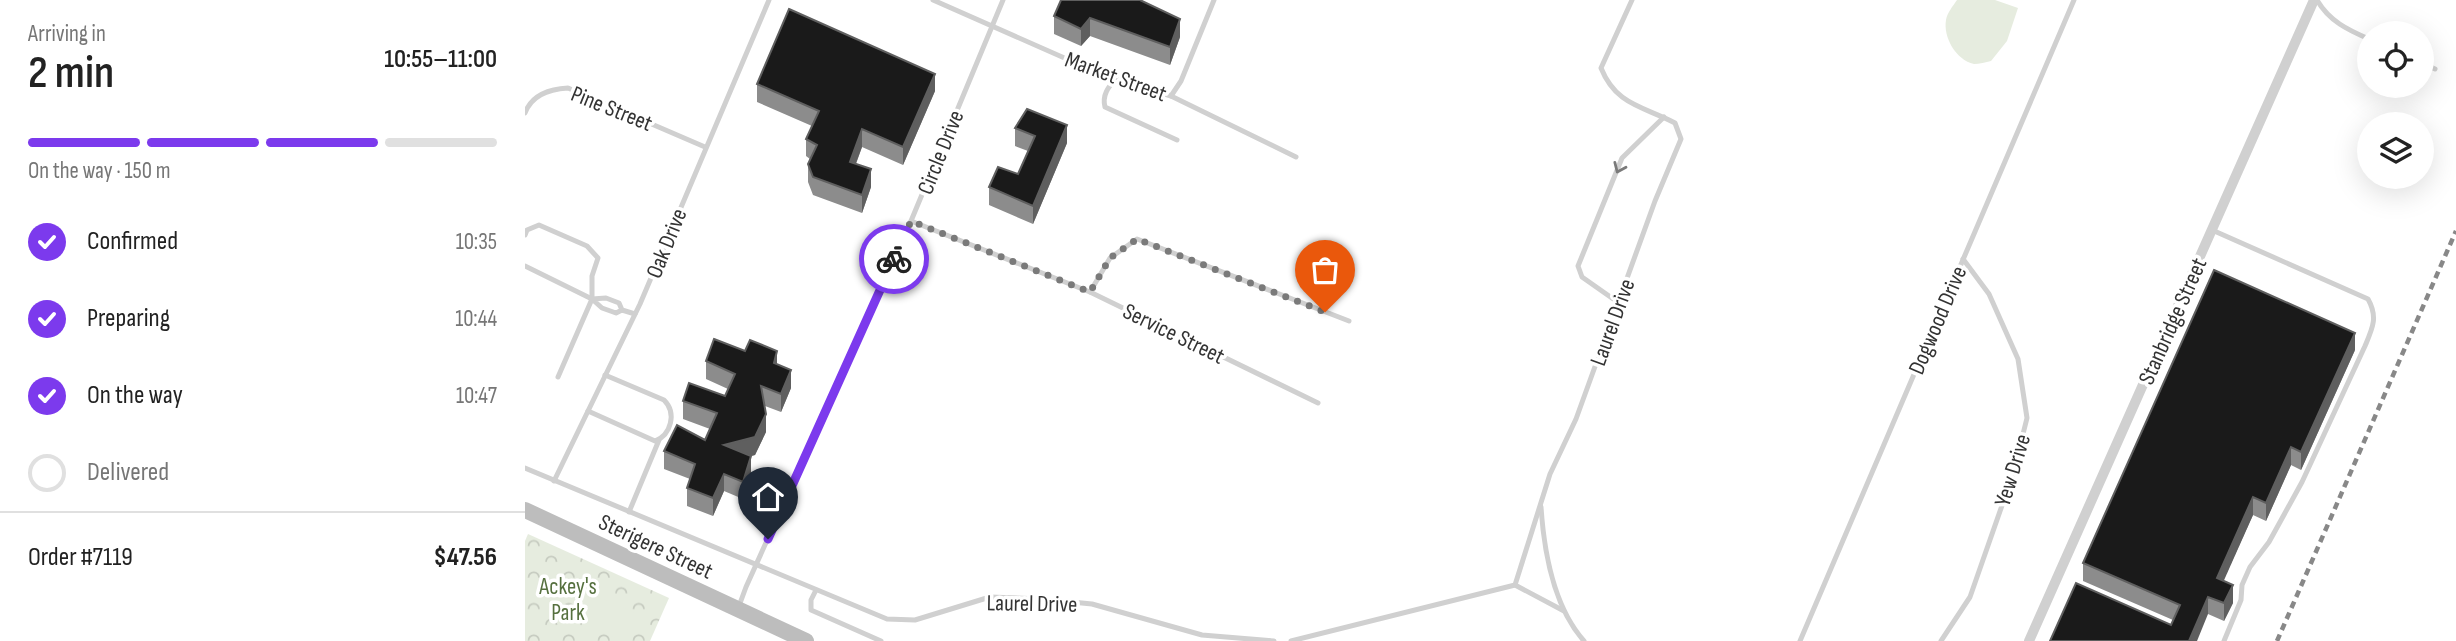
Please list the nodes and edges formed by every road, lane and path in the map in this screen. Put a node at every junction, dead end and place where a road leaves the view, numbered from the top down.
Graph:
1 (769, 0) edge
2 (933, 0) edge
3 (1003, 0) edge
4 (1214, 0) edge
5 (1632, 0) edge
6 (2074, 0) edge
7 (2316, 0) edge
8 (991, 26) junction
9 (2357, 33) edge
10 (1116, 80) junction
11 (1171, 96) junction
12 (525, 113) edge
13 (1664, 117) junction
14 (1177, 139) dead end
15 (705, 147) junction
16 (1296, 158) dead end
17 (911, 221) junction
18 (2212, 230) junction
19 (525, 235) edge
20 (1963, 259) junction
21 (525, 266) edge
22 (1090, 292) junction
23 (592, 299) junction
24 (1619, 303) junction
25 (622, 310) junction
26 (635, 314) junction
27 (1349, 321) dead end
28 (605, 376) junction
29 (558, 377) dead end
30 (1318, 403) dead end
31 (588, 411) junction
32 (659, 440) junction
33 (525, 468) edge
34 (554, 481) junction
35 (1541, 503) junction
36 (525, 510) edge
37 (629, 512) junction
38 (756, 565) junction
39 (1515, 585) junction
40 (816, 590) junction
41 (738, 609) junction
42 (1564, 611) junction
43 (806, 641) edge
44 (881, 641) edge
45 (1274, 641) edge
46 (1291, 641) edge
47 (1584, 641) edge
48 (1800, 641) edge
49 (1941, 641) edge
50 (2029, 641) edge
51 (2224, 641) edge

1 - 15 lane, Oak Drive
2 - 8 lane, Market Street
3 - 8 lane, Circle Drive
4 - 11 lane
5 - 13 lane
6 - 20 lane, Dogwood Drive
7 - 9 lane
7 - 18 street, Stanbridge Street
8 - 10 lane, Market Street
8 - 17 lane, Circle Drive
10 - 11 lane, Market Street
10 - 14 lane
11 - 16 lane, Market Street
12 - 15 lane, Pine Street
13 - 24 lane, Laurel Drive
13 -> 24 lane
15 - 26 lane, Oak Drive
17 - 22 lane, Service Street
17 - 38 lane, Circle Drive
18 - 50 street, Stanbridge Street
18 - 51 lane
19 - 23 lane
20 - 48 lane, Dogwood Drive
20 - 49 lane, Yew Drive
21 - 23 lane
22 - 27 lane
22 - 30 lane, Service Street
23 - 25 lane
23 - 25 lane
23 - 29 lane
24 - 35 lane, Laurel Drive
25 - 26 lane
26 - 28 lane, Oak Drive
28 - 31 lane, Oak Drive
28 - 32 lane
31 - 32 lane
31 - 34 lane, Oak Drive
32 - 37 lane
33 - 34 lane, Laurel Drive
34 - 37 lane, Laurel Drive
35 - 39 lane, Laurel Drive
35 - 42 lane, Laurel Drive
36 - 41 street, Sterigere Street
37 - 38 lane, Laurel Drive
38 - 40 lane, Laurel Drive
38 - 41 lane, Circle Drive
39 - 42 lane, Laurel Drive
39 - 46 lane
40 - 44 lane
40 - 45 lane, Laurel Drive
41 - 43 street, Sterigere Street
42 - 47 lane, Laurel Drive

